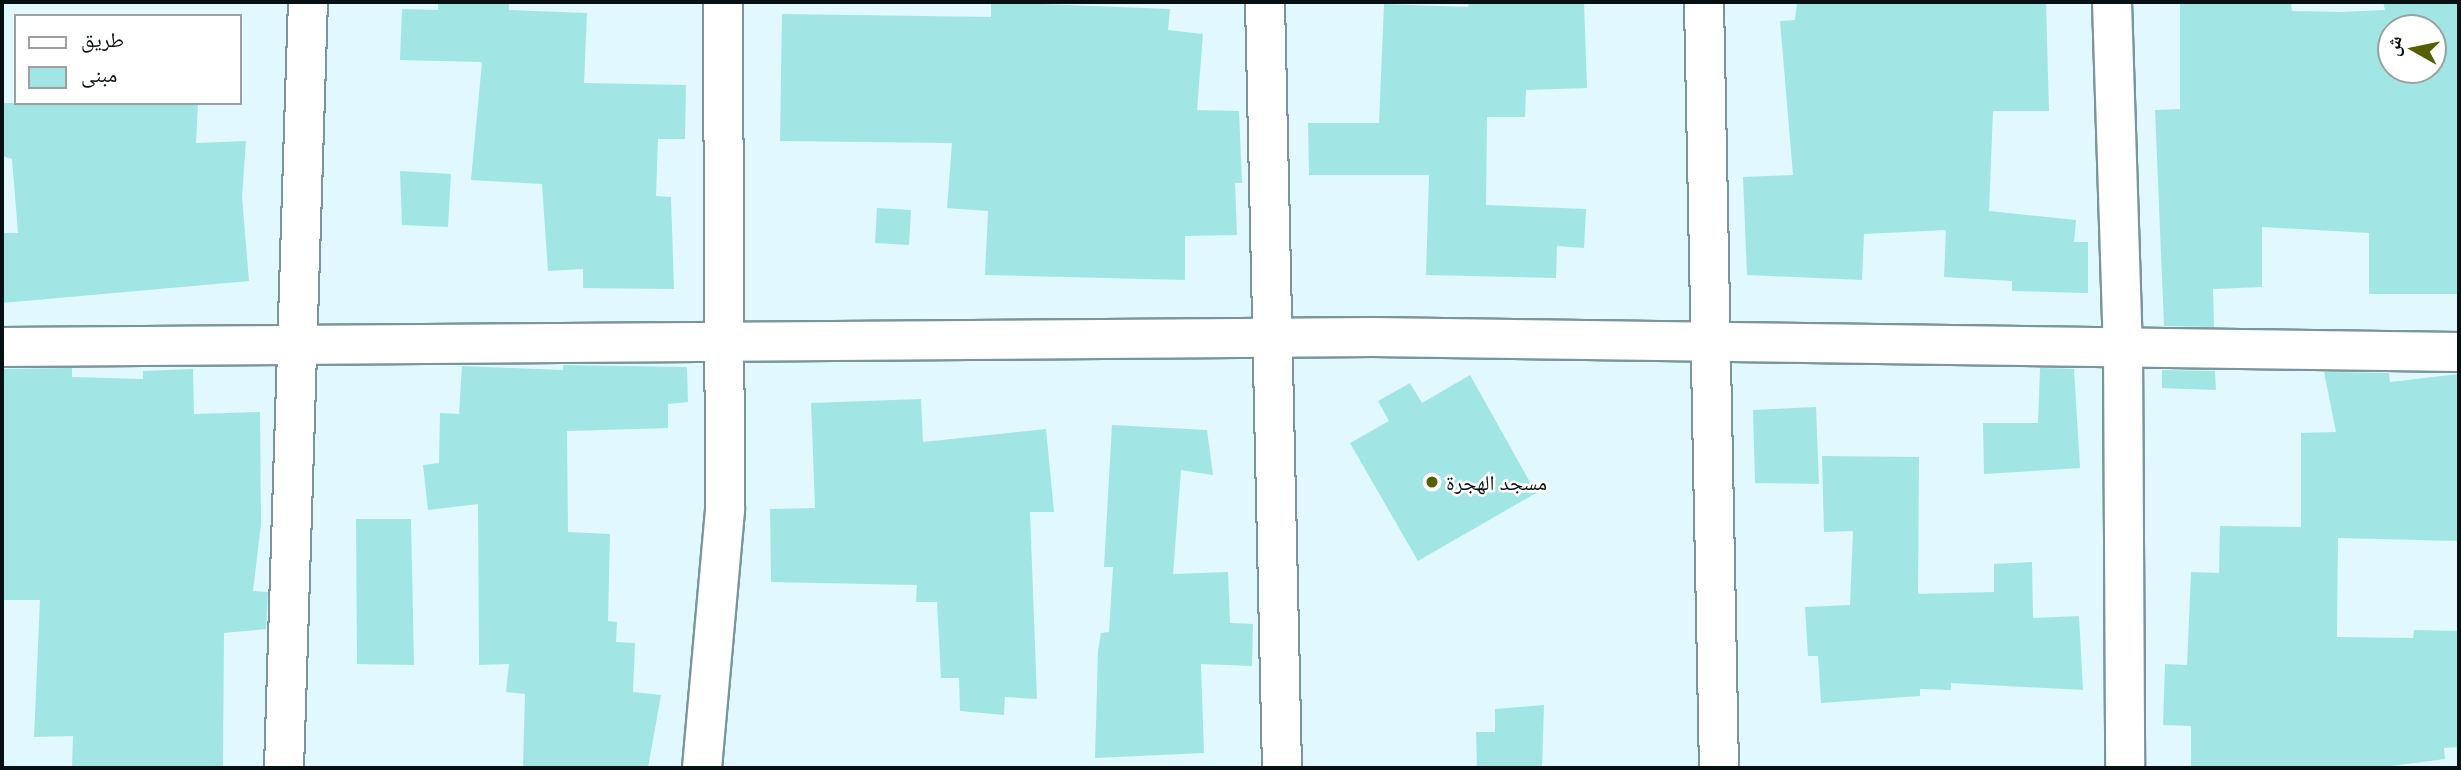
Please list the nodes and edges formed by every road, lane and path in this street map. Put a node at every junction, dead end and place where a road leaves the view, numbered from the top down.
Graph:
1 (307, 2) edge
2 (723, 2) edge
3 (1265, 2) edge
4 (1704, 2) edge
5 (2112, 2) edge
6 (1272, 338) junction
7 (727, 342) junction
8 (1709, 343) junction
9 (293, 345) junction
10 (2, 347) edge
11 (2123, 348) junction
12 (2459, 352) edge
13 (284, 768) edge
14 (702, 768) edge
15 (1282, 768) edge
16 (1719, 768) edge
17 (2125, 768) edge

1 - 9 street
2 - 7 street
3 - 6 street
4 - 8 street
5 - 11 street
6 - 7 street
6 - 8 street
6 - 15 street
7 - 9 street
7 - 14 street
8 - 11 street
8 - 16 street
9 - 10 street
9 - 13 street
11 - 12 street
11 - 17 street

